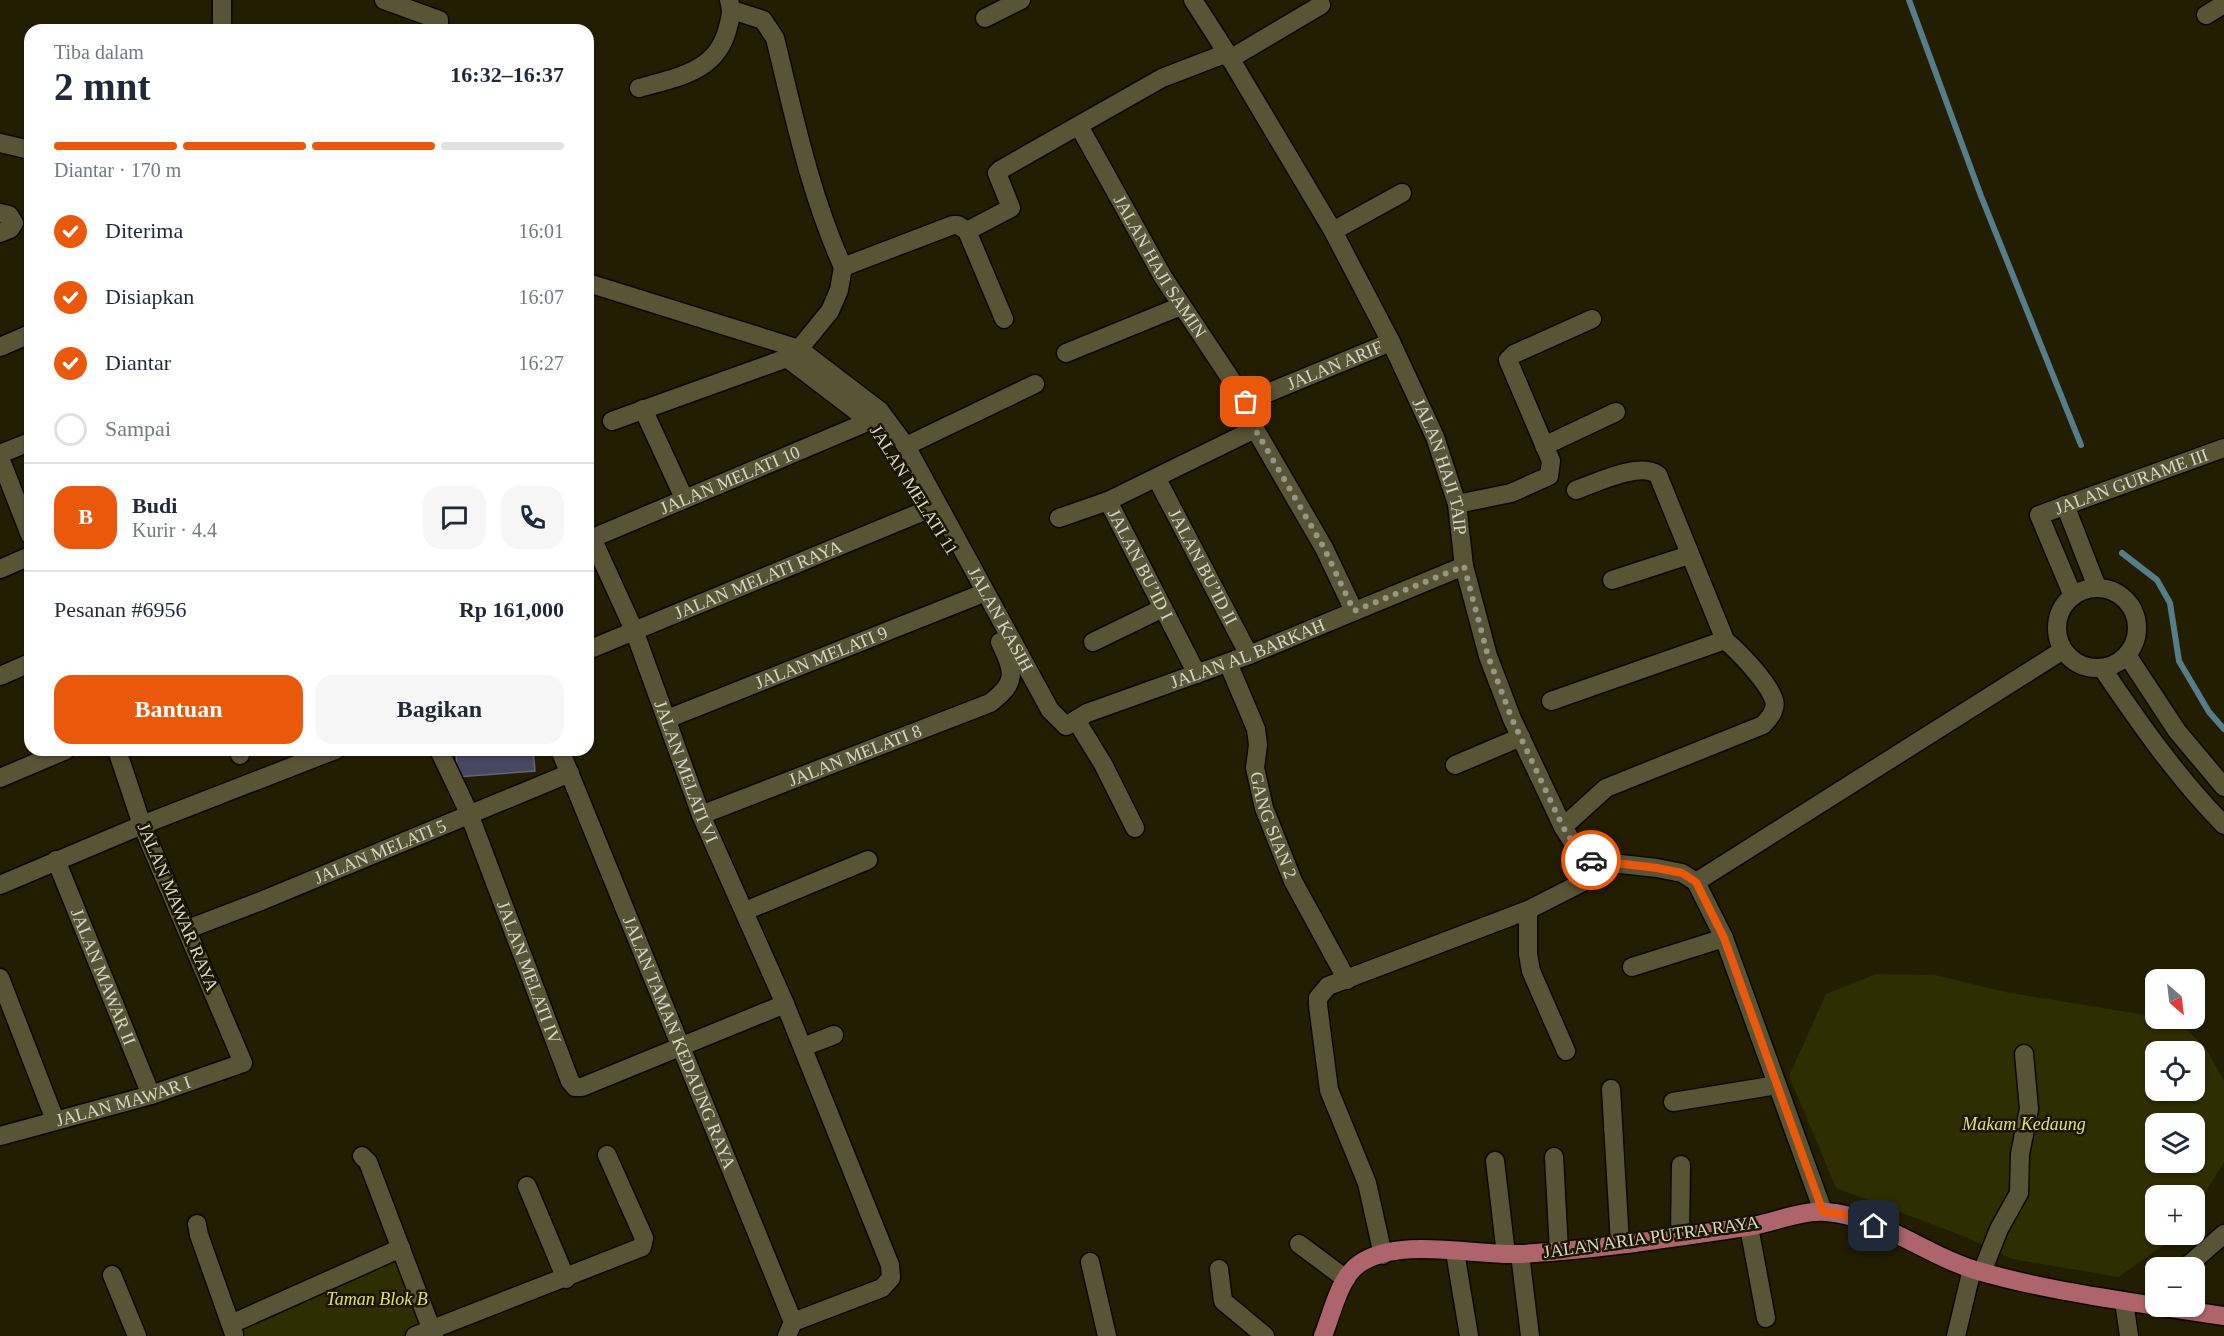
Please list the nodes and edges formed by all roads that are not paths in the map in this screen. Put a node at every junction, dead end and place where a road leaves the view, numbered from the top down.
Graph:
1 (222, 0) edge
2 (384, 0) edge
3 (1021, 0) edge
4 (1193, 0) edge
5 (2224, 4) edge
6 (731, 5) edge
7 (1321, 5) dead end
8 (2205, 15) dead end
9 (985, 18) dead end
10 (222, 24) edge
11 (439, 24) edge
12 (1229, 56) junction
13 (639, 88) dead end
14 (1079, 126) junction
15 (0, 142) edge
16 (24, 148) edge
17 (1402, 194) dead end
18 (967, 231) junction
19 (1333, 231) junction
20 (843, 267) junction
21 (594, 286) edge
22 (1181, 306) junction
23 (1004, 319) dead end
24 (1592, 319) dead end
25 (24, 337) edge
26 (1391, 342) junction
27 (0, 347) edge
28 (799, 348) junction
29 (1066, 352) dead end
30 (1035, 384) dead end
31 (1246, 402) junction
32 (643, 409) junction
33 (1616, 412) dead end
34 (872, 420) junction
35 (612, 421) dead end
36 (1255, 429) junction
37 (24, 445) edge
38 (906, 446) junction
39 (1544, 446) junction
40 (2224, 448) edge
41 (0, 456) edge
42 (1157, 478) junction
43 (1576, 490) dead end
44 (684, 498) junction
45 (1108, 501) junction
46 (1457, 504) junction
47 (2065, 505) junction
48 (929, 509) junction
49 (1059, 518) dead end
50 (24, 519) edge
51 (594, 537) edge
52 (594, 547) edge
53 (1689, 555) junction
54 (24, 559) edge
55 (1464, 566) junction
56 (0, 569) edge
57 (1612, 580) dead end
58 (2097, 587) junction
59 (976, 596) junction
60 (2073, 596) junction
61 (1163, 608) junction
62 (1354, 611) junction
63 (634, 630) junction
64 (1725, 640) junction
65 (1093, 642) dead end
66 (594, 647) edge
67 (2063, 650) junction
68 (1250, 655) junction
69 (2127, 656) junction
70 (1228, 663) junction
71 (24, 666) edge
72 (2102, 668) junction
73 (1197, 674) junction
74 (0, 676) edge
75 (1006, 691) joint
76 (1551, 701) dead end
77 (667, 719) junction
78 (1071, 723) junction
79 (1521, 737) junction
80 (52, 756) edge
81 (119, 756) edge
82 (320, 756) edge
83 (442, 756) edge
84 (563, 756) edge
85 (1455, 765) dead end
86 (570, 773) junction
87 (0, 778) edge
88 (2224, 787) edge
89 (701, 815) junction
90 (470, 816) junction
91 (142, 825) junction
92 (2224, 825) edge
93 (1563, 827) junction
94 (1135, 828) dead end
95 (56, 860) junction
96 (868, 860) dead end
97 (1601, 863) junction
98 (1696, 882) junction
99 (0, 885) edge
100 (1528, 910) junction
101 (745, 911) junction
102 (188, 928) junction
103 (1724, 938) junction
104 (1632, 967) dead end
105 (0, 978) edge
106 (1347, 980) junction
107 (785, 1004) junction
108 (834, 1035) dead end
109 (683, 1047) junction
110 (803, 1047) junction
111 (1566, 1051) dead end
112 (2024, 1054) dead end
113 (243, 1063) joint
114 (1778, 1085) junction
115 (1611, 1089) dead end
116 (151, 1095) junction
117 (1673, 1102) dead end
118 (56, 1120) junction
119 (0, 1136) edge
120 (607, 1155) dead end
121 (362, 1156) dead end
122 (1554, 1157) dead end
123 (1495, 1161) dead end
124 (1681, 1165) dead end
125 (527, 1186) dead end
126 (1823, 1212) junction
127 (197, 1224) dead end
128 (1749, 1227) junction
129 (2224, 1234) edge
130 (1680, 1236) junction
131 (1299, 1244) dead end
132 (1620, 1244) junction
133 (401, 1248) junction
134 (1559, 1251) junction
135 (1455, 1252) junction
136 (1513, 1254) junction
137 (1383, 1255) junction
138 (2198, 1257) edge
139 (1090, 1262) dead end
140 (1219, 1269) dead end
141 (1977, 1271) junction
142 (112, 1275) dead end
143 (566, 1279) junction
144 (1346, 1279) junction
145 (2124, 1301) junction
146 (2145, 1304) edge
147 (2205, 1313) edge
148 (2224, 1316) edge
149 (1766, 1318) dead end
150 (790, 1329) edge
151 (233, 1330) edge
152 (427, 1334) edge
153 (137, 1336) edge
154 (1107, 1336) edge
155 (1265, 1336) edge
156 (1323, 1336) edge
157 (1469, 1336) edge
158 (1530, 1336) edge
159 (1956, 1336) edge
160 (2129, 1336) edge

1 - 10 street
2 - 11 street
3 - 9 street
4 - 12 street, JALAN HAJI TAIP
5 - 8 street
6 - 13 street
6 - 20 street
7 - 12 street
12 - 14 street
12 - 19 street, JALAN HAJI TAIP
14 - 18 street
14 - 22 street, JALAN HAJI SAMIN
15 - 16 street
17 - 19 street
18 - 20 street
18 - 23 street
19 - 26 street, JALAN HAJI TAIP
20 - 28 street
21 - 28 street
22 - 29 street
22 - 31 street, JALAN HAJI SAMIN
24 - 39 street
25 - 27 street
26 - 31 street, JALAN ARIF
26 - 46 street, JALAN HAJI TAIP
28 - 38 street, JALAN KASIH
30 - 38 street
31 - 36 street, JALAN HAJI SAMIN
32 - 34 street, JALAN MELATI 11
32 - 35 street, JALAN MELATI 11
32 - 44 street
33 - 39 street
34 - 44 street, JALAN MELATI 10
34 - 48 street, JALAN MELATI 11
36 - 42 street
36 - 62 street, JALAN HAJI SAMIN
37 - 41 street
38 - 78 street, JALAN KASIH
39 - 46 street
40 - 47 street, JALAN GURAME III
41 - 50 street
42 - 45 street
42 - 68 street, JALAN BU’ID II
43 - 53 street
44 - 51 street, JALAN MELATI 10
45 - 49 street, JALAN BU’ID I
45 - 61 street, JALAN BU’ID I
46 - 55 street, JALAN HAJI TAIP
47 - 58 street
47 - 60 street, JALAN GURAME III
48 - 59 street, JALAN MELATI 11
48 - 63 street, JALAN MELATI RAYA
52 - 63 street, JALAN MELATI VI
53 - 57 street
53 - 64 street
54 - 56 street
55 - 62 street, JALAN AL BARKAH
55 - 79 street, JALAN HAJI TAIP
58 - 60 street
58 - 69 street
59 - 75 street, JALAN MELATI 11
59 - 77 street, JALAN MELATI 9
60 - 67 street
61 - 65 street
61 - 73 street, JALAN BU’ID I
62 - 68 street, JALAN AL BARKAH
63 - 66 street, JALAN MELATI RAYA
63 - 77 street, JALAN MELATI VI
64 - 76 street
64 - 93 street
67 - 72 street
67 - 98 street
68 - 70 street, JALAN AL BARKAH
69 - 72 street
69 - 88 street
70 - 73 street, JALAN AL BARKAH
70 - 106 street, GANG SIAN 2
71 - 74 street
72 - 92 street
73 - 78 street, JALAN AL BARKAH
75 - 89 street, JALAN MELATI 8
77 - 89 street, JALAN MELATI VI
78 - 94 street, JALAN KASIH
79 - 85 street
79 - 93 street, JALAN HAJI TAIP
80 - 87 street
81 - 91 street, JALAN MAWAR RAYA
82 - 91 street
83 - 90 street, JALAN MELATI IV
84 - 86 street, JALAN TAMAN KEDAUNG RAYA
86 - 90 street, JALAN MELATI 5
86 - 109 street, JALAN TAMAN KEDAUNG RAYA
89 - 101 street, JALAN MELATI VI
90 - 102 street, JALAN MELATI 5
90 - 109 street, JALAN MELATI IV
91 - 95 street
91 - 102 street, JALAN MAWAR RAYA
93 - 97 street, JALAN HAJI TAIP
95 - 99 street
95 - 116 street, JALAN MAWAR II
96 - 101 street
97 - 98 street, JALAN HAJI TAIP
97 - 100 street
98 - 103 street
100 - 106 street
100 - 111 street
101 - 107 street, JALAN MELATI VI
102 - 113 street, JALAN MAWAR RAYA
103 - 104 street
103 - 114 street
105 - 118 street
106 - 137 street
107 - 109 street
107 - 110 street, JALAN MELATI VI
108 - 110 street
109 - 150 street, JALAN TAMAN KEDAUNG RAYA
110 - 150 street, JALAN MELATI VI
112 - 141 street
113 - 116 street, JALAN MAWAR I
114 - 117 street
114 - 126 street
115 - 132 street
116 - 118 street, JALAN MAWAR I
118 - 119 street, JALAN MAWAR I
120 - 143 street
121 - 133 street
122 - 134 street
123 - 136 street
124 - 130 street
125 - 143 street
126 - 128 main road, JALAN ARIA PUTRA RAYA
126 - 141 main road, JALAN ARIA PUTRA RAYA
127 - 151 street
128 - 130 main road, JALAN ARIA PUTRA RAYA
128 - 149 street
129 - 138 street
130 - 132 main road, JALAN ARIA PUTRA RAYA
131 - 144 street
132 - 134 main road, JALAN ARIA PUTRA RAYA
133 - 151 street
133 - 152 street
134 - 136 main road, JALAN ARIA PUTRA RAYA
135 - 136 main road, JALAN ARIA PUTRA RAYA
135 - 137 main road, JALAN ARIA PUTRA RAYA
135 - 157 street
136 - 158 street
137 - 144 main road, JALAN ARIA PUTRA RAYA
139 - 154 street
140 - 155 street
141 - 145 main road, JALAN ARIA PUTRA RAYA
141 - 159 street
142 - 153 street
143 - 152 street
144 - 156 main road, JALAN ARIA PUTRA RAYA
145 - 146 main road, JALAN ARIA PUTRA RAYA
145 - 160 street
147 - 148 main road, JALAN ARIA PUTRA RAYA

